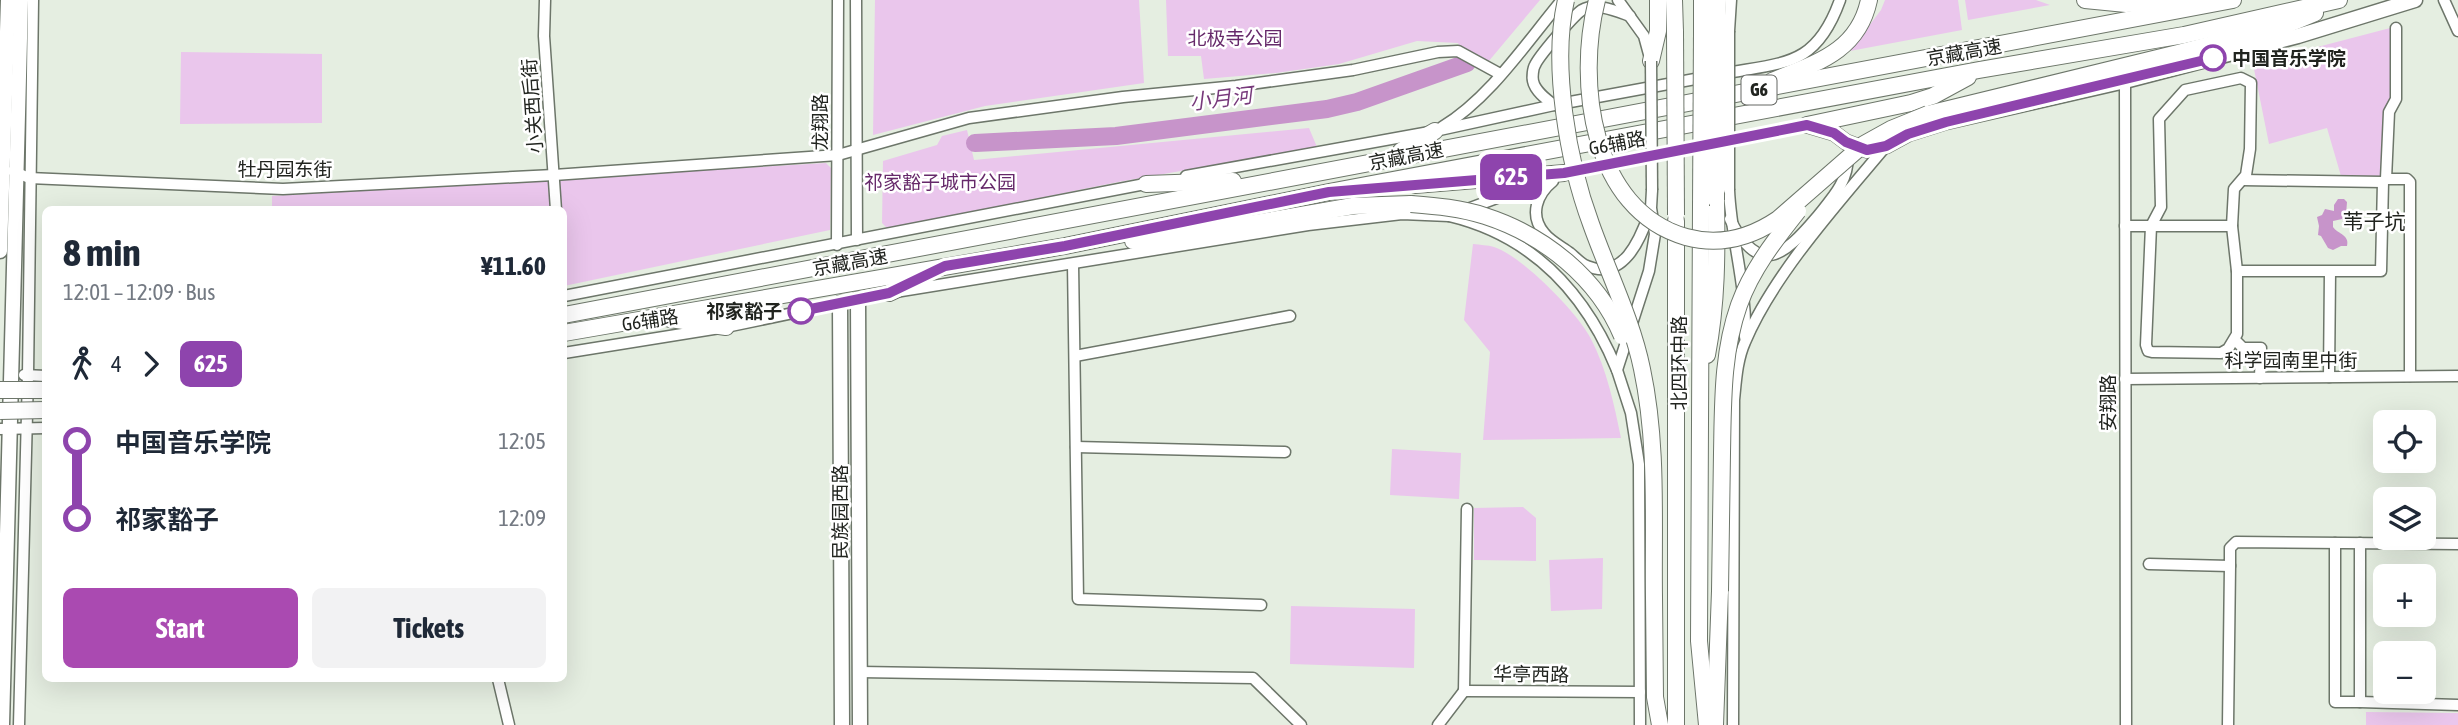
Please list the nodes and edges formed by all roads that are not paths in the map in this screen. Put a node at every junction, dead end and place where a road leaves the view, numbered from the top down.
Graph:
1 (8, 0) edge
2 (21, 0) edge
3 (33, 0) edge
4 (545, 0) edge
5 (838, 0) edge
6 (856, 0) edge
7 (1564, 0) edge
8 (1597, 0) edge
9 (1618, 0) edge
10 (1658, 0) edge
11 (1674, 0) edge
12 (1702, 0) edge
13 (1718, 0) edge
14 (1731, 0) edge
15 (1831, 0) edge
16 (1840, 0) edge
17 (1869, 0) edge
18 (2085, 0) edge
19 (2190, 0) edge
20 (2233, 0) edge
21 (2339, 0) edge
22 (2348, 0) edge
23 (2415, 0) edge
24 (2444, 0) edge
25 (1630, 16) junction
26 (1832, 23) junction
27 (2396, 28) dead end
28 (2458, 31) edge
29 (1651, 61) junction
30 (1979, 70) junction
31 (1500, 74) junction
32 (2126, 81) junction
33 (1741, 94) junction
34 (1554, 106) junction
35 (1807, 125) junction
36 (1435, 131) junction
37 (1846, 142) junction
38 (1886, 146) junction
39 (856, 151) junction
40 (838, 155) junction
41 (1391, 157) junction
42 (12, 171) edge
43 (1564, 173) junction
44 (554, 175) junction
45 (1827, 175) junction
46 (1284, 179) junction
47 (2243, 180) junction
48 (2384, 180) junction
49 (1146, 184) junction
50 (1329, 192) junction
51 (1715, 199) junction
52 (556, 206) edge
53 (1651, 208) junction
54 (1449, 216) junction
55 (1730, 219) junction
56 (2125, 226) junction
57 (2151, 226) junction
58 (2232, 226) junction
59 (857, 240) junction
60 (837, 245) junction
61 (1065, 246) junction
62 (0, 251) edge
63 (1073, 264) junction
64 (945, 266) junction
65 (2237, 271) junction
66 (2330, 272) junction
67 (889, 293) junction
68 (567, 295) edge
69 (858, 299) junction
70 (840, 303) junction
71 (567, 313) edge
72 (1290, 316) dead end
73 (653, 317) junction
74 (726, 327) junction
75 (567, 333) edge
76 (2235, 340) junction
77 (1744, 343) junction
78 (567, 354) edge
79 (1074, 356) junction
80 (1617, 370) junction
81 (5, 375) edge
82 (28, 375) junction
83 (42, 376) edge
84 (2410, 376) junction
85 (2458, 376) edge
86 (2260, 377) junction
87 (2329, 377) junction
88 (2125, 379) junction
89 (0, 390) edge
90 (42, 390) edge
91 (42, 410) edge
92 (0, 411) edge
93 (42, 428) edge
94 (4, 429) edge
95 (27, 429) junction
96 (1076, 447) junction
97 (1285, 452) dead end
98 (1653, 460) junction
99 (1467, 509) dead end
100 (2335, 543) junction
101 (2360, 543) junction
102 (2458, 544) edge
103 (2149, 564) dead end
104 (2230, 566) junction
105 (1261, 605) dead end
106 (1699, 641) junction
107 (860, 672) junction
108 (499, 682) edge
109 (1464, 691) junction
110 (1640, 692) junction
111 (2360, 702) junction
112 (2458, 705) edge
113 (2, 725) edge
114 (19, 725) edge
115 (509, 725) edge
116 (842, 725) edge
117 (860, 725) edge
118 (1301, 725) edge
119 (1438, 725) edge
120 (1640, 725) edge
121 (1660, 725) edge
122 (1676, 725) edge
123 (1698, 725) edge
124 (1707, 725) edge
125 (1715, 725) edge
126 (1733, 725) edge
127 (2126, 725) edge
128 (2228, 725) edge

1 - 42 main road
2 - 42 main road
3 - 42 street
4 - 44 street, 小关西后街
5 - 40 street, 龙翔路
6 - 39 street, 龙翔路
7 - 31 street
7 - 98 highway, bridge
8 - 45 highway, bridge
9 - 25 street
10 - 29 highway
11 - 122 highway, 北四环中路, bridge
12 - 51 highway, 北四环中路, bridge
13 - 51 highway, bridge
14 - 51 street, bridge
15 - 26 street
16 - 26 street, G6辅路
17 - 33 highway
18 - 19 highway
20 - 33 highway, 京藏高速 / G6
21 - 30 highway, 京藏高速 / G6
22 - 45 highway, bridge
23 - 32 main road
24 - 28 street
25 - 29 street
25 - 34 street
26 - 34 street, G6辅路
27 - 48 street
29 - 53 street, bridge
30 - 35 highway
30 - 50 highway, 京藏高速 / G6
31 - 36 street
31 - 39 street, 牡丹园东街
32 - 38 main road
32 - 56 street, 安翔路
33 - 41 highway, 京藏高速 / G6
34 - 36 street, G6辅路
35 - 37 main road
35 - 43 street, G6辅路
36 - 41 highway
36 - 49 street, G6辅路
37 - 38 main road
37 - 55 street
38 - 77 street
39 - 40 street, 牡丹园东街
39 - 59 street, 龙翔路
40 - 44 street, 牡丹园东街
40 - 60 street, 龙翔路
41 - 46 highway, 京藏高速 / G6
42 - 44 street, 牡丹园东街
42 - 62 main road
42 - 81 main road
42 - 82 street
43 - 50 highway
43 - 53 street
43 - 54 street, G6辅路
44 - 52 street, 小关西后街
45 - 125 highway, bridge
46 - 49 highway
46 - 71 highway, 京藏高速 / G6
47 - 48 street
47 - 57 street
47 - 58 street
48 - 66 street
48 - 84 street
49 - 59 street, G6辅路
50 - 61 highway, 京藏高速 / G6
51 - 55 street
51 - 106 highway, 北四环中路
53 - 80 street
54 - 63 street, G6辅路
54 - 80 street
55 - 77 street
56 - 57 street
56 - 88 street, 安翔路
57 - 58 street
57 - 76 street
58 - 65 street
59 - 60 street, G6辅路
60 - 68 street, G6辅路
61 - 64 highway, 京藏高速 / G6
61 - 98 highway, bridge
63 - 67 street, G6辅路
63 - 79 street
64 - 67 highway
64 - 73 highway, 京藏高速 / G6
65 - 66 street
65 - 76 street
66 - 87 street
67 - 69 street, G6辅路
69 - 70 street, G6辅路
69 - 107 main road, 民族园西路
70 - 74 street, G6辅路
70 - 116 main road, 民族园西路
72 - 79 street
73 - 74 highway
73 - 75 highway, 京藏高速 / G6
74 - 78 street, G6辅路
76 - 86 street
77 - 126 street
79 - 96 street
80 - 110 street
81 - 82 street
81 - 94 main road
82 - 83 street
82 - 95 street
84 - 85 street, 科学园南里中街
84 - 87 street, 科学园南里中街
86 - 87 street, 科学园南里中街
86 - 88 street, 科学园南里中街
88 - 127 street, 安翔路
89 - 90 highway, bridge
91 - 92 highway, bridge
93 - 95 street
94 - 95 street
94 - 113 main road
95 - 114 street
96 - 97 street
96 - 105 street
98 - 121 highway, bridge
99 - 109 street
100 - 101 street
100 - 104 street
100 - 111 street
101 - 102 street
101 - 111 street
103 - 104 street
104 - 128 street
106 - 123 highway
106 - 124 highway, 北四环中路
107 - 117 main road, 民族园西路
107 - 118 street
108 - 115 street
109 - 110 street, 华亭西路
109 - 119 street
110 - 120 street
111 - 112 street

